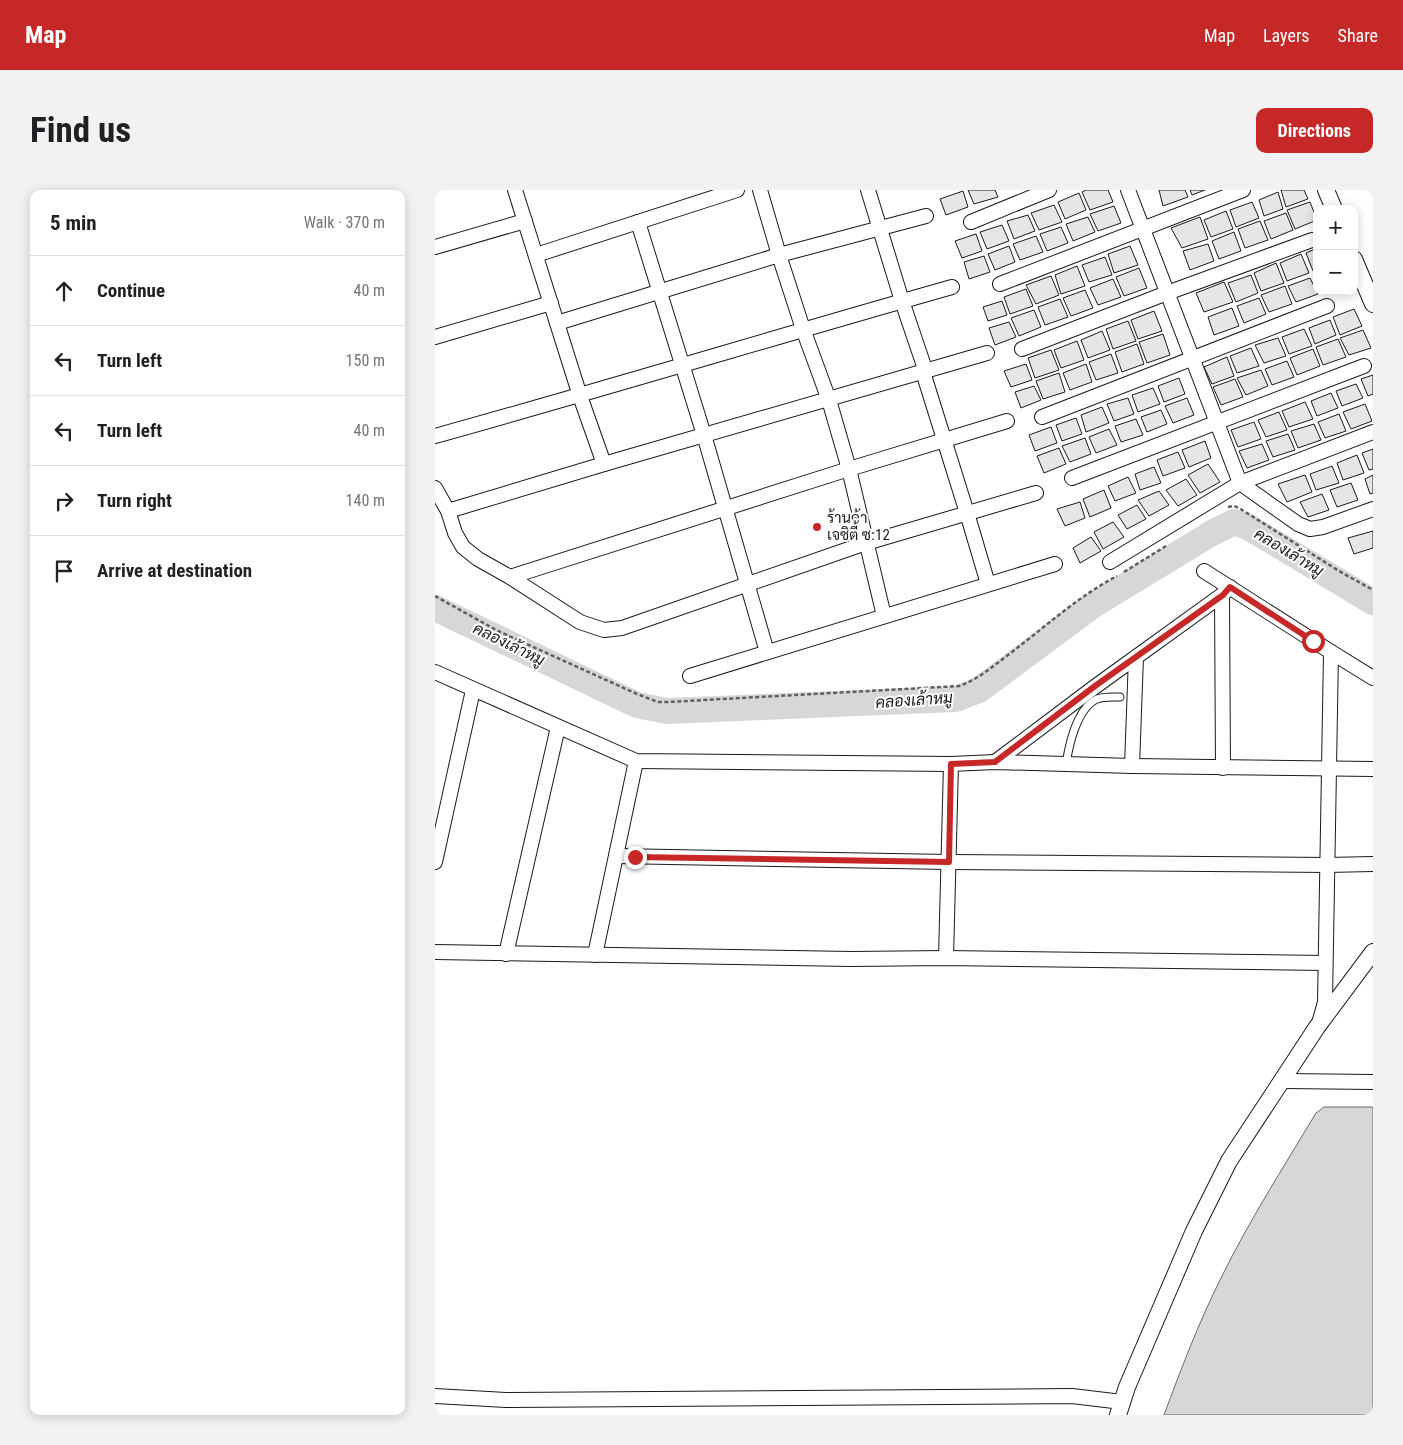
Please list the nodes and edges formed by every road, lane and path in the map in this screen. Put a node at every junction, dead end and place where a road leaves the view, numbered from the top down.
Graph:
1 (515, 190) edge
2 (737, 190) edge
3 (760, 190) edge
4 (868, 190) edge
5 (1049, 190) edge
6 (1128, 190) edge
7 (1243, 190) edge
8 (1326, 190) edge
9 (1332, 205) edge
10 (926, 216) dead end
11 (525, 221) junction
12 (639, 222) junction
13 (971, 222) dead end
14 (881, 228) junction
15 (1143, 229) junction
16 (1312, 240) dead end
17 (435, 247) edge
18 (536, 255) junction
19 (779, 255) junction
20 (1358, 268) edge
21 (1000, 284) dead end
22 (952, 287) dead end
23 (660, 292) junction
24 (1167, 293) junction
25 (902, 301) junction
26 (551, 303) junction
27 (1373, 304) edge
28 (1327, 306) dead end
29 (557, 323) junction
30 (803, 329) junction
31 (435, 337) edge
32 (1022, 349) dead end
33 (987, 353) dead end
34 (1193, 359) junction
35 (682, 365) junction
36 (1364, 366) dead end
37 (924, 372) junction
38 (580, 396) junction
39 (829, 400) junction
40 (1042, 417) dead end
41 (1007, 421) dead end
42 (1217, 423) junction
43 (1373, 432) edge
44 (703, 435) junction
45 (435, 436) edge
46 (944, 440) junction
47 (603, 464) junction
48 (849, 469) junction
49 (1072, 478) dead end
50 (1240, 483) junction
51 (435, 488) edge
52 (1036, 493) dead end
53 (725, 509) junction
54 (1373, 510) edge
55 (448, 511) junction
56 (1221, 511) dead end
57 (967, 513) junction
58 (866, 543) junction
59 (1172, 543) dead end
60 (1110, 562) dead end
61 (1055, 564) dead end
62 (1204, 571) dead end
63 (510, 577) junction
64 (747, 584) junction
65 (988, 584) junction
66 (1373, 590) edge
67 (1226, 591) junction
68 (435, 596) edge
69 (884, 616) junction
70 (767, 652) junction
71 (1331, 652) junction
72 (1136, 657) junction
73 (435, 672) edge
74 (690, 676) dead end
75 (1373, 678) edge
76 (473, 690) junction
77 (1120, 697) dead end
78 (558, 727) junction
79 (636, 761) junction
80 (995, 762) junction
81 (951, 764) junction
82 (1067, 764) junction
83 (1132, 766) junction
84 (1223, 768) junction
85 (1328, 769) junction
86 (1373, 769) edge
87 (616, 856) junction
88 (435, 862) edge
89 (949, 862) junction
90 (1373, 864) edge
91 (1327, 865) junction
92 (435, 952) edge
93 (1373, 952) edge
94 (506, 954) junction
95 (595, 955) junction
96 (946, 958) junction
97 (1325, 963) junction
98 (1317, 1027) junction
99 (1283, 1081) junction
100 (1373, 1082) edge
101 (435, 1396) edge
102 (1120, 1409) edge

1 - 11 street
2 - 12 street
3 - 19 street
4 - 14 street
5 - 13 street
6 - 15 street
7 - 15 street
8 - 9 street
10 - 14 street
11 - 17 street
11 - 18 street
12 - 18 street
12 - 23 street
14 - 19 street
14 - 25 street
15 - 21 street
15 - 24 street
16 - 24 street
18 - 26 street
19 - 23 street
19 - 30 street
20 - 27 street
22 - 25 street
23 - 29 street
23 - 35 street
24 - 32 street
24 - 34 street
25 - 30 street
25 - 37 street
26 - 29 street
26 - 31 street
28 - 34 street
29 - 38 street
30 - 35 street
30 - 39 street
33 - 37 street
34 - 40 street
34 - 42 street
35 - 38 street
35 - 44 street
36 - 42 street
37 - 39 street
37 - 46 street
38 - 45 street
38 - 47 street
39 - 44 street
39 - 48 street
41 - 46 street
42 - 49 street
42 - 50 street
43 - 50 street
44 - 47 street
44 - 53 street
46 - 48 street
46 - 57 street
47 - 55 street
48 - 53 street
48 - 58 street
50 - 54 street
50 - 60 street
51 - 55 street
52 - 57 street
53 - 63 street
53 - 64 street
55 - 63 street
56 - 66 path
57 - 58 street
57 - 65 street
58 - 64 street
58 - 69 street
59 - 68 path
61 - 65 street
62 - 67 street
63 - 64 street
64 - 70 street
65 - 69 street
67 - 71 street
67 - 72 street
67 - 84 street
69 - 70 street
70 - 74 street
71 - 75 street
71 - 85 street
72 - 80 street
72 - 83 street
73 - 76 street
76 - 78 street
76 - 88 street
77 - 82 lane
78 - 79 street
78 - 94 street
79 - 81 street
79 - 87 street
80 - 81 street
80 - 82 street
81 - 89 street
82 - 83 street
83 - 84 street
84 - 85 street
85 - 86 street
85 - 91 street
87 - 89 street
87 - 95 street
89 - 91 street
89 - 96 street
90 - 91 street
91 - 97 street
92 - 94 street
93 - 98 street
94 - 95 street
95 - 96 street
96 - 97 street
97 - 98 street
98 - 99 street
99 - 100 street
99 - 102 street
101 - 102 street

